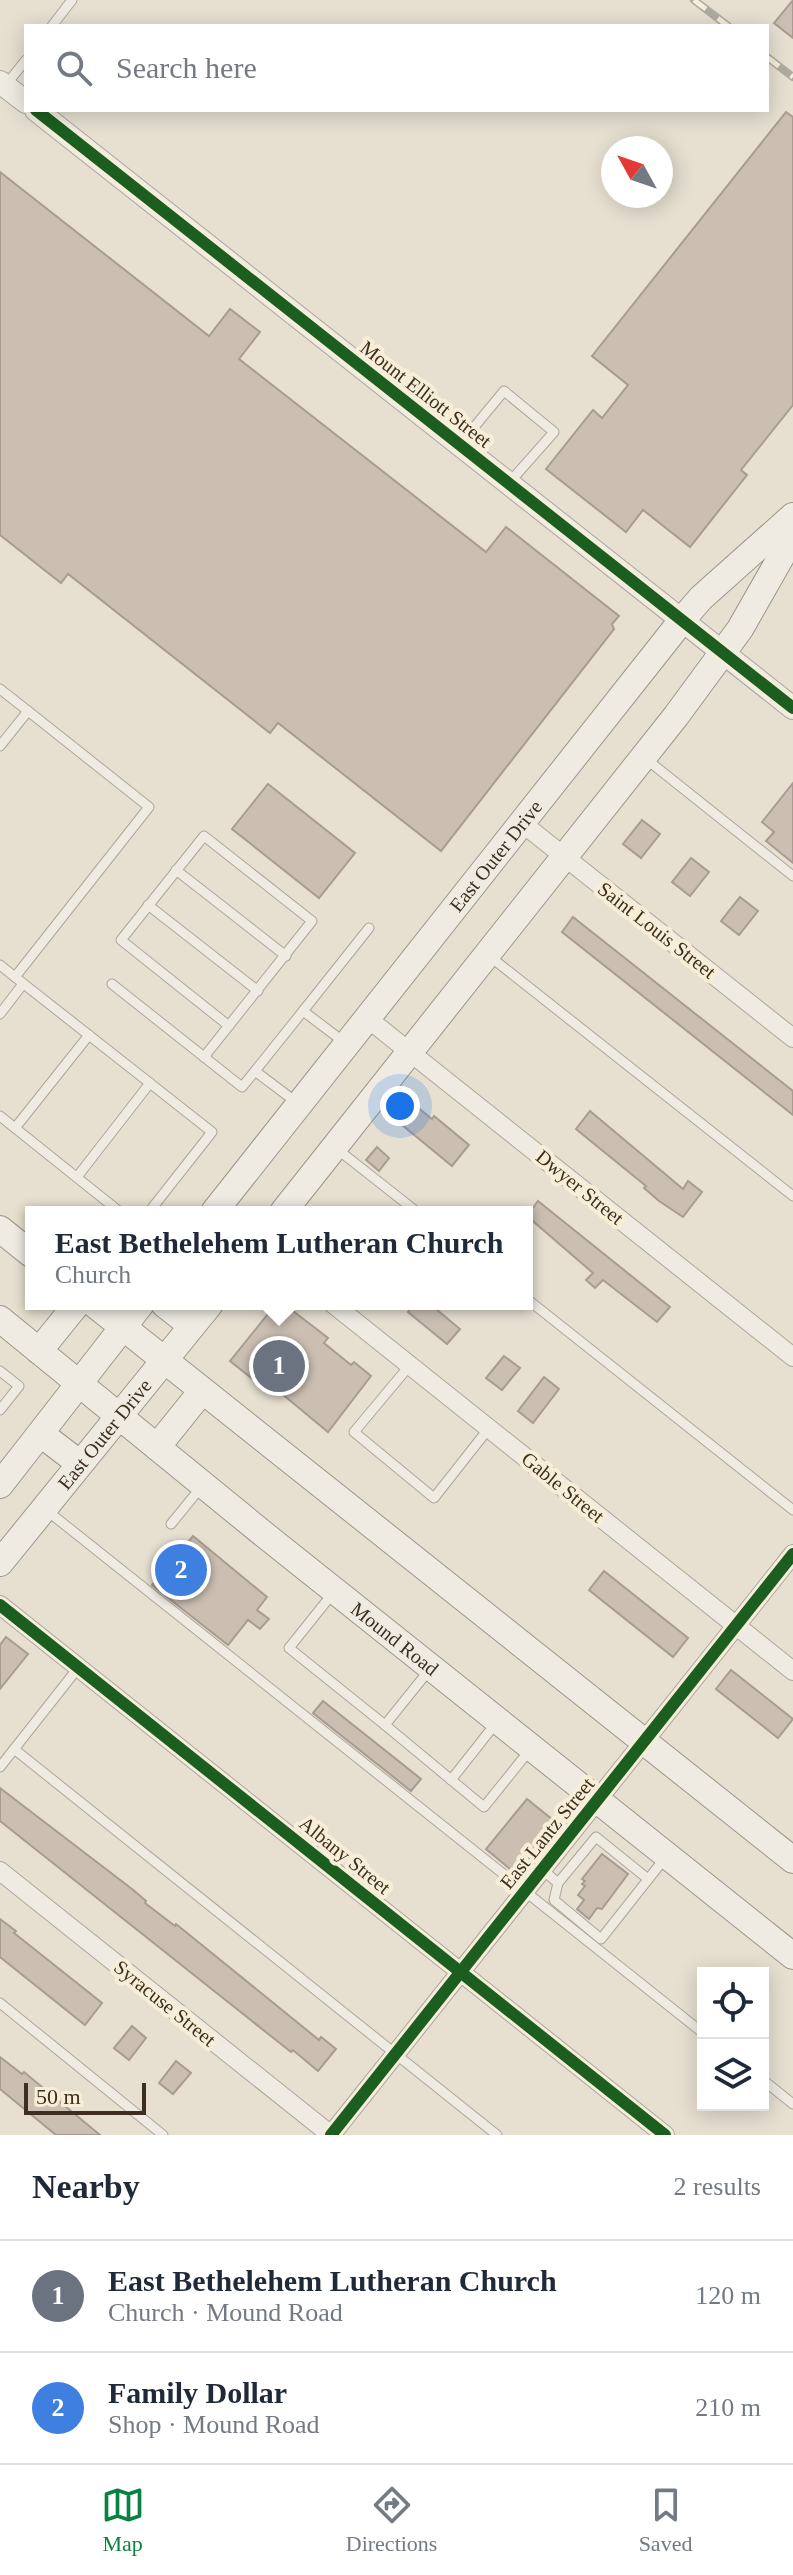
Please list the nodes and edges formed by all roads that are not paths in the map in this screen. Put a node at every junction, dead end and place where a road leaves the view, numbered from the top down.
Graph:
1 (72, 0) edge
2 (54, 24) edge
3 (24, 62) edge
4 (3, 84) edge
5 (24, 100) edge
6 (39, 112) edge
7 (561, 423) dead end
8 (554, 432) junction
9 (458, 445) junction
10 (507, 484) junction
11 (793, 516) edge
12 (793, 536) edge
13 (683, 619) junction
14 (724, 652) junction
15 (0, 689) edge
16 (793, 708) edge
17 (28, 711) junction
18 (0, 746) edge
19 (643, 757) junction
20 (522, 823) junction
21 (564, 856) junction
22 (176, 870) junction
23 (793, 876) edge
24 (148, 905) junction
25 (369, 928) dead end
26 (487, 954) junction
27 (286, 956) junction
28 (0, 965) edge
29 (19, 981) junction
30 (112, 984) dead end
31 (258, 991) junction
32 (303, 1011) junction
33 (0, 1014) edge
34 (367, 1018) junction
35 (229, 1026) junction
36 (89, 1035) junction
37 (793, 1038) edge
38 (346, 1044) junction
39 (410, 1052) junction
40 (204, 1057) junction
41 (255, 1071) junction
42 (150, 1083) junction
43 (299, 1104) junction
44 (0, 1116) edge
45 (15, 1128) junction
46 (335, 1146) junction
47 (77, 1177) junction
48 (793, 1196) edge
49 (113, 1206) edge
50 (154, 1206) edge
51 (219, 1206) edge
52 (288, 1206) edge
53 (410, 1206) edge
54 (0, 1229) edge
55 (25, 1249) edge
56 (533, 1304) edge
57 (72, 1310) edge
58 (102, 1310) edge
59 (136, 1310) edge
60 (172, 1310) edge
61 (205, 1310) edge
62 (341, 1310) edge
63 (0, 1319) edge
64 (192, 1326) junction
65 (123, 1327) junction
66 (39, 1351) junction
67 (793, 1357) edge
68 (165, 1361) junction
69 (410, 1365) junction
70 (0, 1371) edge
71 (78, 1382) junction
72 (202, 1391) junction
73 (0, 1410) edge
74 (120, 1417) junction
75 (489, 1428) junction
76 (41, 1434) junction
77 (157, 1447) junction
78 (79, 1463) junction
79 (0, 1485) edge
80 (203, 1485) junction
81 (44, 1508) junction
82 (793, 1510) edge
83 (171, 1524) dead end
84 (793, 1554) edge
85 (0, 1563) edge
86 (335, 1591) junction
87 (0, 1605) edge
88 (737, 1626) junction
89 (431, 1667) junction
90 (78, 1668) junction
91 (793, 1671) edge
92 (498, 1721) junction
93 (385, 1725) junction
94 (644, 1742) junction
95 (532, 1748) junction
96 (14, 1749) junction
97 (0, 1767) edge
98 (451, 1780) junction
99 (598, 1801) junction
100 (667, 1856) junction
101 (793, 1860) edge
102 (543, 1870) junction
103 (0, 1871) edge
104 (648, 1879) junction
105 (558, 1883) junction
106 (524, 1893) junction
107 (793, 1956) edge
108 (461, 1972) junction
109 (0, 2003) edge
110 (697, 2028) edge
111 (395, 2054) junction
112 (769, 2085) edge
113 (793, 2104) edge
114 (163, 2135) edge
115 (331, 2135) edge
116 (497, 2135) edge
117 (665, 2135) edge

1 - 2 lane
3 - 4 lane
4 - 5 street
6 - 9 street, Mount Elliott Street
7 - 8 lane
8 - 9 lane
8 - 10 lane
9 - 10 street, Mount Elliott Street
10 - 13 street, Mount Elliott Street
11 - 13 main road, East Outer Drive
12 - 14 main road
13 - 14 street, Mount Elliott Street
13 - 20 main road, East Outer Drive
14 - 16 street, Mount Elliott Street
14 - 19 main road
15 - 17 lane
17 - 18 lane
17 - 29 lane
19 - 21 main road
19 - 23 lane
20 - 21 street, Saint Louis Street
20 - 34 main road, East Outer Drive
21 - 26 main road
21 - 37 street, Saint Louis Street
22 - 24 lane
22 - 27 lane
22 - 27 lane
24 - 31 lane
24 - 35 lane
25 - 32 lane
26 - 39 main road
26 - 48 lane
27 - 31 lane
28 - 29 lane
29 - 33 lane
29 - 36 lane
30 - 40 lane
31 - 35 lane
32 - 38 lane
32 - 41 lane
34 - 38 main road, East Outer Drive
34 - 39 street, Dwyer Street
35 - 40 lane
36 - 42 lane
36 - 45 lane
38 - 43 main road, East Outer Drive
39 - 46 main road
39 - 67 street, Dwyer Street
40 - 41 lane
41 - 43 lane
42 - 47 lane
42 - 50 lane
43 - 51 main road, East Outer Drive
44 - 45 lane
45 - 47 lane
46 - 52 main road
46 - 53 lane
47 - 49 lane
54 - 55 main road
56 - 82 lane
57 - 66 main road
58 - 65 main road
59 - 65 main road
60 - 64 main road
61 - 64 main road, East Outer Drive
62 - 69 street, Gable Street
63 - 66 main road, Mound Road
64 - 68 main road, East Outer Drive
65 - 68 main road
65 - 71 main road
66 - 71 main road, Mound Road
68 - 72 main road
68 - 74 main road, East Outer Drive
69 - 75 street, Gable Street
69 - 75 lane
70 - 73 lane
71 - 74 main road, Mound Road
71 - 76 main road
72 - 77 main road
72 - 94 main road
74 - 77 main road, Mound Road
74 - 78 main road, East Outer Drive
75 - 88 street, Gable Street
76 - 78 main road
76 - 79 main road
77 - 80 main road, Mound Road
78 - 81 main road, East Outer Drive
80 - 83 lane
80 - 86 main road, Mound Road
81 - 85 main road, East Outer Drive
81 - 106 lane
84 - 88 street, East Lantz Street
86 - 89 main road, Mound Road
86 - 93 lane
87 - 90 street, Albany Street
88 - 91 street, Gable Street
88 - 94 street, East Lantz Street
89 - 92 main road, Mound Road
89 - 93 lane
90 - 96 lane
90 - 108 street, Albany Street
92 - 95 main road, Mound Road
92 - 98 lane
93 - 98 lane
94 - 99 street, East Lantz Street
94 - 101 main road
95 - 98 lane
95 - 99 main road, Mound Road
96 - 97 lane
96 - 111 lane
99 - 100 main road, Mound Road
99 - 102 street, East Lantz Street
100 - 104 lane
100 - 107 main road, Mound Road
102 - 105 lane
102 - 106 street, East Lantz Street
103 - 115 street, Syracuse Street
104 - 105 lane
104 - 105 lane
106 - 108 street, East Lantz Street
106 - 110 lane
108 - 111 street, East Lantz Street
108 - 117 street, Albany Street
109 - 114 lane
111 - 115 street, East Lantz Street
111 - 116 lane
112 - 113 lane

